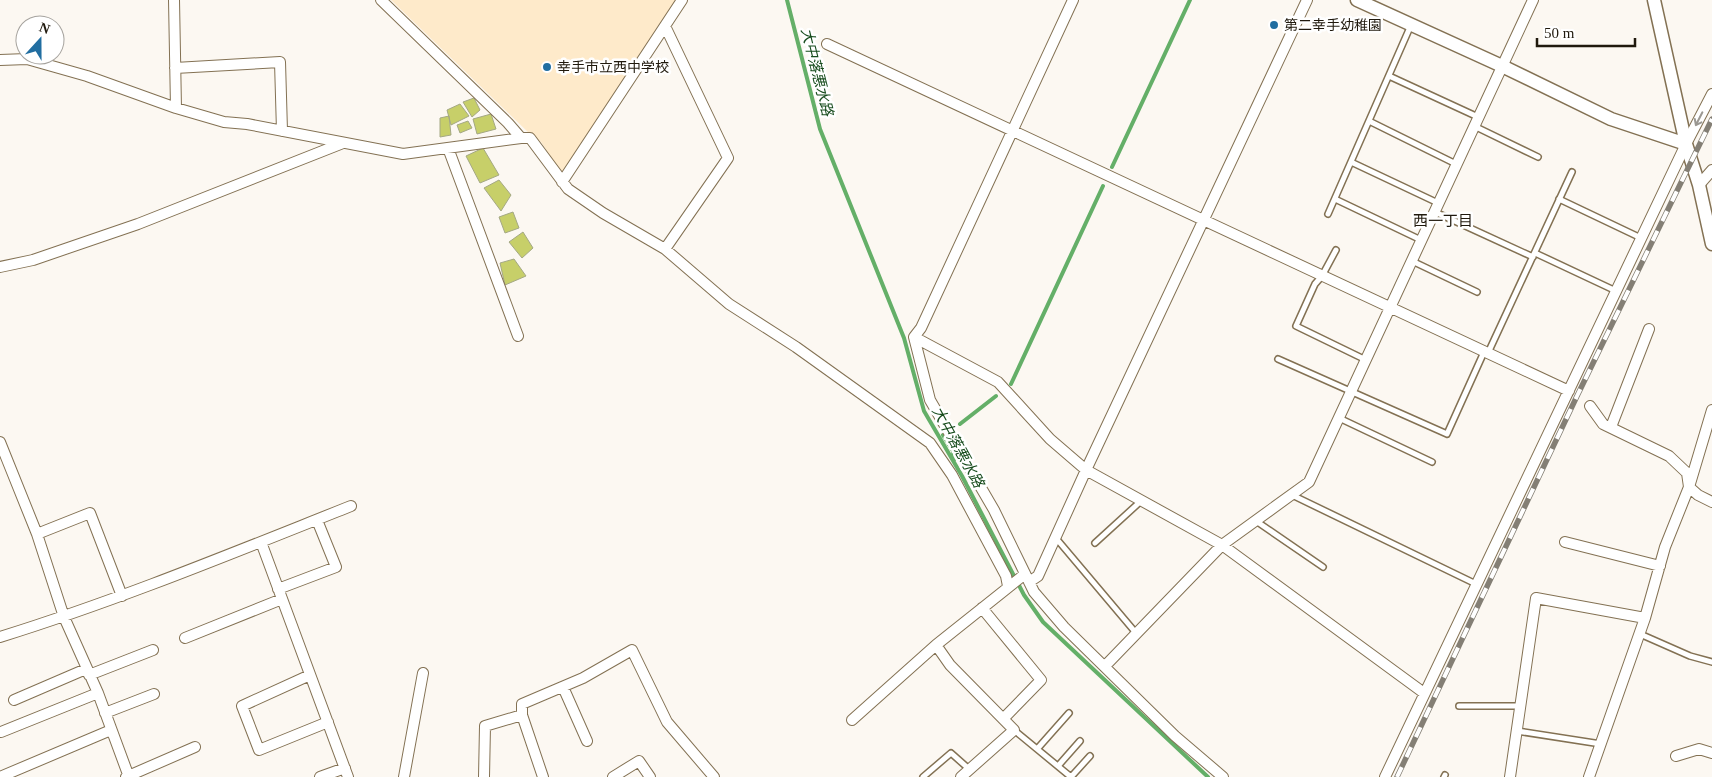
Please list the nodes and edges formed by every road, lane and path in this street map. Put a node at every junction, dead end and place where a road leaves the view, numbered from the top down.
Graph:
1 (174, 0) edge
2 (381, 0) edge
3 (682, 0) edge
4 (1073, 0) edge
5 (1307, 0) edge
6 (1357, 0) edge
7 (1533, 0) edge
8 (1654, 0) edge
9 (1411, 25) junction
10 (665, 26) junction
11 (827, 44) dead end
12 (0, 60) edge
13 (1502, 66) junction
14 (175, 68) junction
15 (1389, 76) junction
16 (1712, 94) edge
17 (176, 108) junction
18 (1369, 121) junction
19 (1476, 122) junction
20 (282, 131) junction
21 (1012, 131) junction
22 (521, 138) junction
23 (344, 142) junction
24 (1686, 144) junction
25 (448, 148) junction
26 (1538, 157) dead end
27 (1351, 162) junction
28 (1456, 164) junction
29 (1712, 170) edge
30 (1572, 172) dead end
31 (562, 182) junction
32 (1699, 185) junction
33 (1334, 199) junction
34 (1559, 199) junction
35 (1436, 208) junction
36 (1328, 214) dead end
37 (1203, 221) junction
38 (1641, 238) junction
39 (1421, 240) junction
40 (1712, 244) edge
41 (666, 249) junction
42 (1336, 250) dead end
43 (1534, 255) junction
44 (1412, 261) junction
45 (0, 267) edge
46 (1322, 276) junction
47 (1477, 292) dead end
48 (1616, 292) junction
49 (1390, 307) junction
50 (1649, 329) dead end
51 (518, 336) dead end
52 (914, 337) junction
53 (1486, 352) junction
54 (1278, 359) dead end
55 (1366, 360) junction
56 (1351, 391) junction
57 (1569, 391) junction
58 (1590, 406) dead end
59 (1712, 410) edge
60 (1339, 418) junction
61 (1611, 427) junction
62 (0, 442) edge
63 (1432, 462) dead end
64 (1086, 470) junction
65 (1689, 487) junction
66 (1292, 494) junction
67 (1141, 501) junction
68 (1712, 502) edge
69 (351, 506) dead end
70 (317, 520) junction
71 (1256, 521) junction
72 (36, 534) junction
73 (1055, 537) junction
74 (261, 542) junction
75 (1565, 542) dead end
76 (1095, 543) dead end
77 (1222, 545) junction
78 (1660, 566) junction
79 (1322, 567) dead end
80 (1025, 578) junction
81 (1476, 584) junction
82 (1009, 586) junction
83 (280, 594) junction
84 (122, 596) junction
85 (982, 608) junction
86 (64, 617) junction
87 (1645, 618) junction
88 (1136, 633) junction
89 (1640, 634) junction
90 (0, 637) edge
91 (185, 638) dead end
92 (936, 645) junction
93 (153, 650) dead end
94 (1712, 662) edge
95 (1104, 666) junction
96 (87, 672) junction
97 (423, 673) dead end
98 (310, 675) junction
99 (563, 686) junction
100 (1424, 692) junction
101 (98, 693) junction
102 (154, 694) dead end
103 (14, 700) dead end
104 (1459, 706) dead end
105 (1520, 706) junction
106 (105, 713) junction
107 (1070, 713) dead end
108 (522, 715) junction
109 (1003, 719) junction
110 (852, 720) dead end
111 (328, 722) junction
112 (111, 730) junction
113 (1014, 730) junction
114 (1516, 731) junction
115 (2, 732) dead end
116 (586, 741) dead end
117 (1080, 741) dead end
118 (1600, 744) junction
119 (195, 747) dead end
120 (1038, 748) junction
121 (1712, 753) edge
122 (1090, 756) dead end
123 (1676, 756) dead end
124 (1058, 766) junction
125 (347, 772) edge
126 (964, 775) edge
127 (0, 777) edge
128 (128, 777) edge
129 (320, 777) edge
130 (404, 777) edge
131 (484, 777) edge
132 (543, 777) edge
133 (613, 777) edge
134 (650, 777) edge
135 (714, 777) edge
136 (923, 777) edge
137 (1223, 777) edge
138 (1385, 777) edge
139 (1510, 777) edge
140 (1589, 777) edge

1 - 14 street
2 - 22 street
3 - 10 street
4 - 21 street
5 - 37 street
6 - 9 street
7 - 13 street
8 - 24 street
9 - 13 street
9 - 15 lane
10 - 31 street
10 - 41 street
11 - 21 street
12 - 17 street
13 - 19 street
13 - 24 street
14 - 17 street
14 - 20 street
15 - 18 lane
15 - 19 lane
16 -> 24 street
17 - 20 street
18 - 27 lane
18 - 28 lane
19 - 26 lane
19 - 28 street
20 - 23 street
21 - 37 street
21 - 52 street
22 - 25 street
22 - 31 street
23 - 25 street
23 - 45 street
24 - 32 street
24 - 38 street
25 - 51 street
27 - 33 lane
27 - 35 lane
28 - 35 street
29 - 32 street
30 - 34 lane
31 - 41 street
32 - 40 street
33 - 36 lane
33 - 39 lane
34 - 38 lane
34 - 43 lane
35 - 39 street
35 - 43 lane
37 - 46 street
37 - 64 street
38 - 48 street
39 - 44 street
41 - 82 street
42 - 46 lane
43 - 48 lane
43 - 53 lane
44 - 47 lane
44 - 49 street
46 - 49 street
46 - 55 lane
48 - 57 street
49 - 53 street
49 - 55 street
50 - 61 street
52 - 64 street
52 - 80 street
53 - 56 lane
53 - 57 street
54 - 56 lane
55 - 56 street
56 - 60 street
57 - 81 street
58 - 61 street
59 - 65 street
60 - 63 lane
60 - 66 street
61 - 65 street
62 - 72 street
64 - 67 street
64 - 73 street
65 - 68 street
65 - 78 street
66 - 71 street
66 - 81 lane
67 - 76 lane
67 - 77 street
69 - 70 street
70 - 74 street
70 - 83 street
71 - 77 street
71 - 79 lane
72 - 84 street
72 - 86 street
73 - 80 street
73 - 88 lane
74 - 83 street
74 - 84 street
75 - 78 street
77 - 88 street
77 - 100 street
78 - 87 street
80 - 82 street
80 - 95 street
81 - 100 street
82 - 85 street
83 - 91 street
83 - 98 street
84 - 86 street
85 - 92 street
85 - 109 street
86 - 90 street
86 - 96 street
87 - 89 street
87 - 105 street
88 - 95 street
89 - 94 lane
89 - 118 street
92 - 109 street
92 - 110 street
93 - 96 street
95 - 137 street
96 - 101 street
96 - 103 street
97 - 130 street
98 - 111 street
98 - 111 street
99 - 108 street
99 - 116 street
99 - 135 street
100 - 138 street
101 - 106 street
101 - 115 street
102 - 106 street
104 - 105 lane
105 - 114 street
106 - 112 street
107 - 120 lane
108 - 131 street
108 - 132 street
109 - 113 street
111 - 125 street
112 - 127 street
112 - 128 street
113 - 120 lane
113 - 126 street
114 - 118 lane
114 - 139 street
117 - 124 lane
118 - 140 street
119 - 128 street
120 - 124 lane
121 - 123 street
122 - 124 lane
125 - 129 street
126 - 136 lane
133 - 134 street

